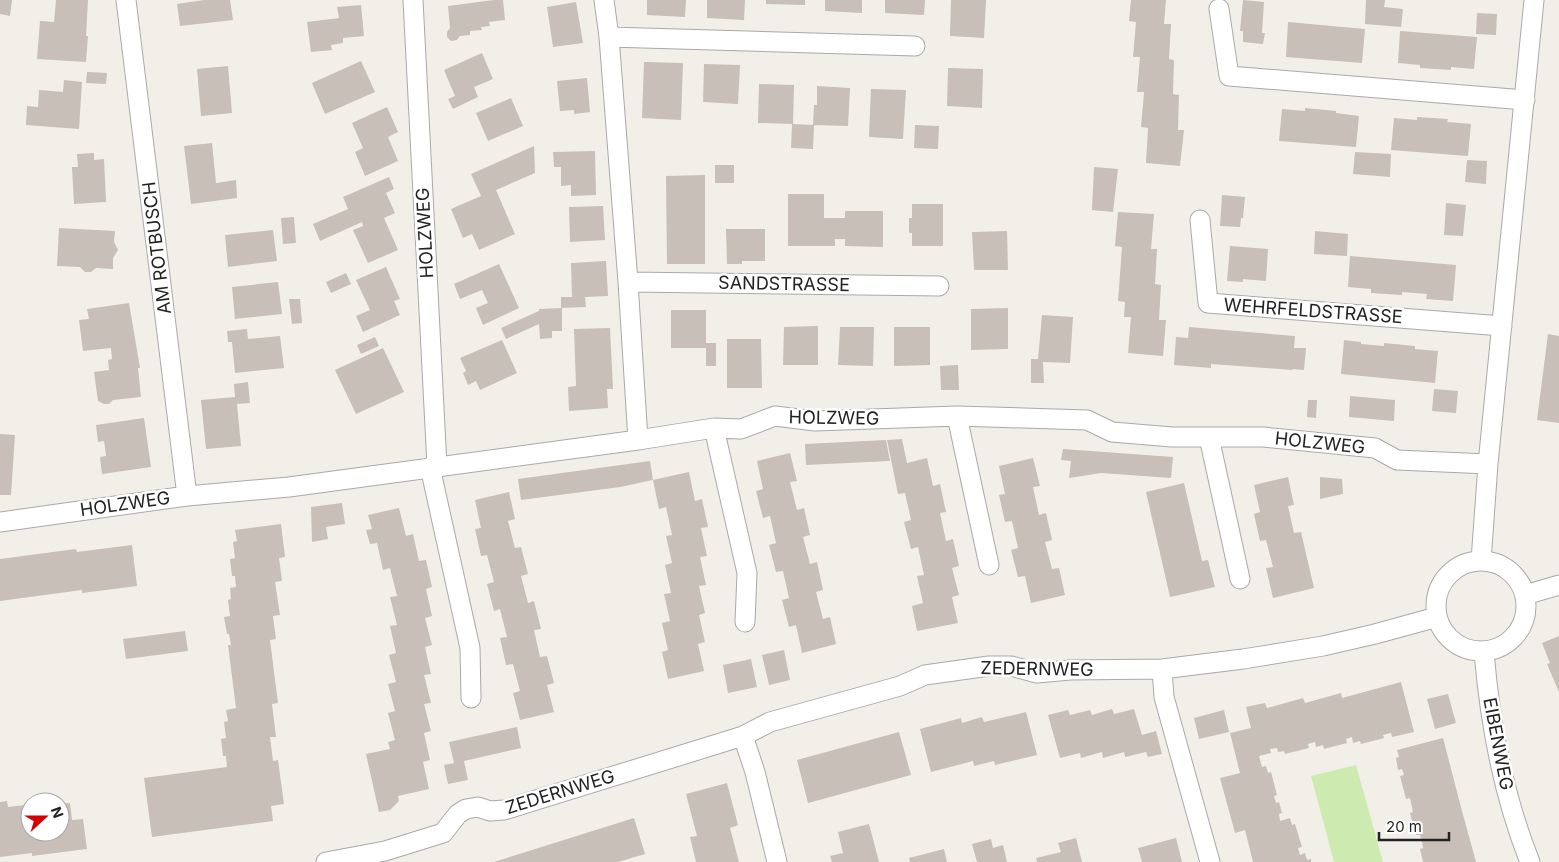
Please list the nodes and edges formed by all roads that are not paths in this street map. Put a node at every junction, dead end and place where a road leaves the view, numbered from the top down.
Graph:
1 (126, 0) edge
2 (413, 0) edge
3 (604, 0) edge
4 (1534, 0) edge
5 (1219, 9) dead end
6 (609, 37) junction
7 (915, 46) dead end
8 (1525, 100) junction
9 (1200, 220) dead end
10 (628, 282) junction
11 (939, 286) dead end
12 (1502, 326) junction
13 (957, 416) junction
14 (714, 428) junction
15 (1208, 437) junction
16 (638, 440) junction
17 (1488, 464) junction
18 (434, 467) junction
19 (187, 496) junction
20 (0, 522) edge
21 (1481, 561) junction
22 (988, 565) dead end
23 (1240, 580) dead end
24 (1559, 585) edge
25 (1525, 595) junction
26 (1437, 617) junction
27 (745, 622) dead end
28 (1484, 652) junction
29 (1162, 669) junction
30 (471, 698) dead end
31 (743, 736) junction
32 (326, 862) edge
33 (777, 862) edge
34 (1210, 862) edge
35 (1530, 862) edge

1 - 19 street, AM ROTBUSCH
2 - 18 street, HOLZWEG
3 - 6 street
4 - 8 street
5 - 8 street
6 - 7 street
6 - 10 street
8 - 12 street
9 - 12 street, WEHRFELDSTRASSE
10 - 11 street, SANDSTRASSE
10 - 16 street
12 - 17 street
13 - 14 street, HOLZWEG
13 - 15 street, HOLZWEG
13 - 22 street
14 - 16 street, HOLZWEG
14 - 27 street
15 - 17 street, HOLZWEG
15 - 23 street
16 - 18 street, HOLZWEG
17 - 21 street
18 - 19 street, HOLZWEG
18 - 30 street, HOLZWEG
19 - 20 street, HOLZWEG
21 - 25 street
21 - 26 street
24 - 25 street
25 - 28 street
26 - 28 street
26 - 29 street, ZEDERNWEG
28 - 35 street, EIBENWEG
29 - 31 street, ZEDERNWEG
29 - 34 street
31 - 32 street, ZEDERNWEG
31 - 33 street

